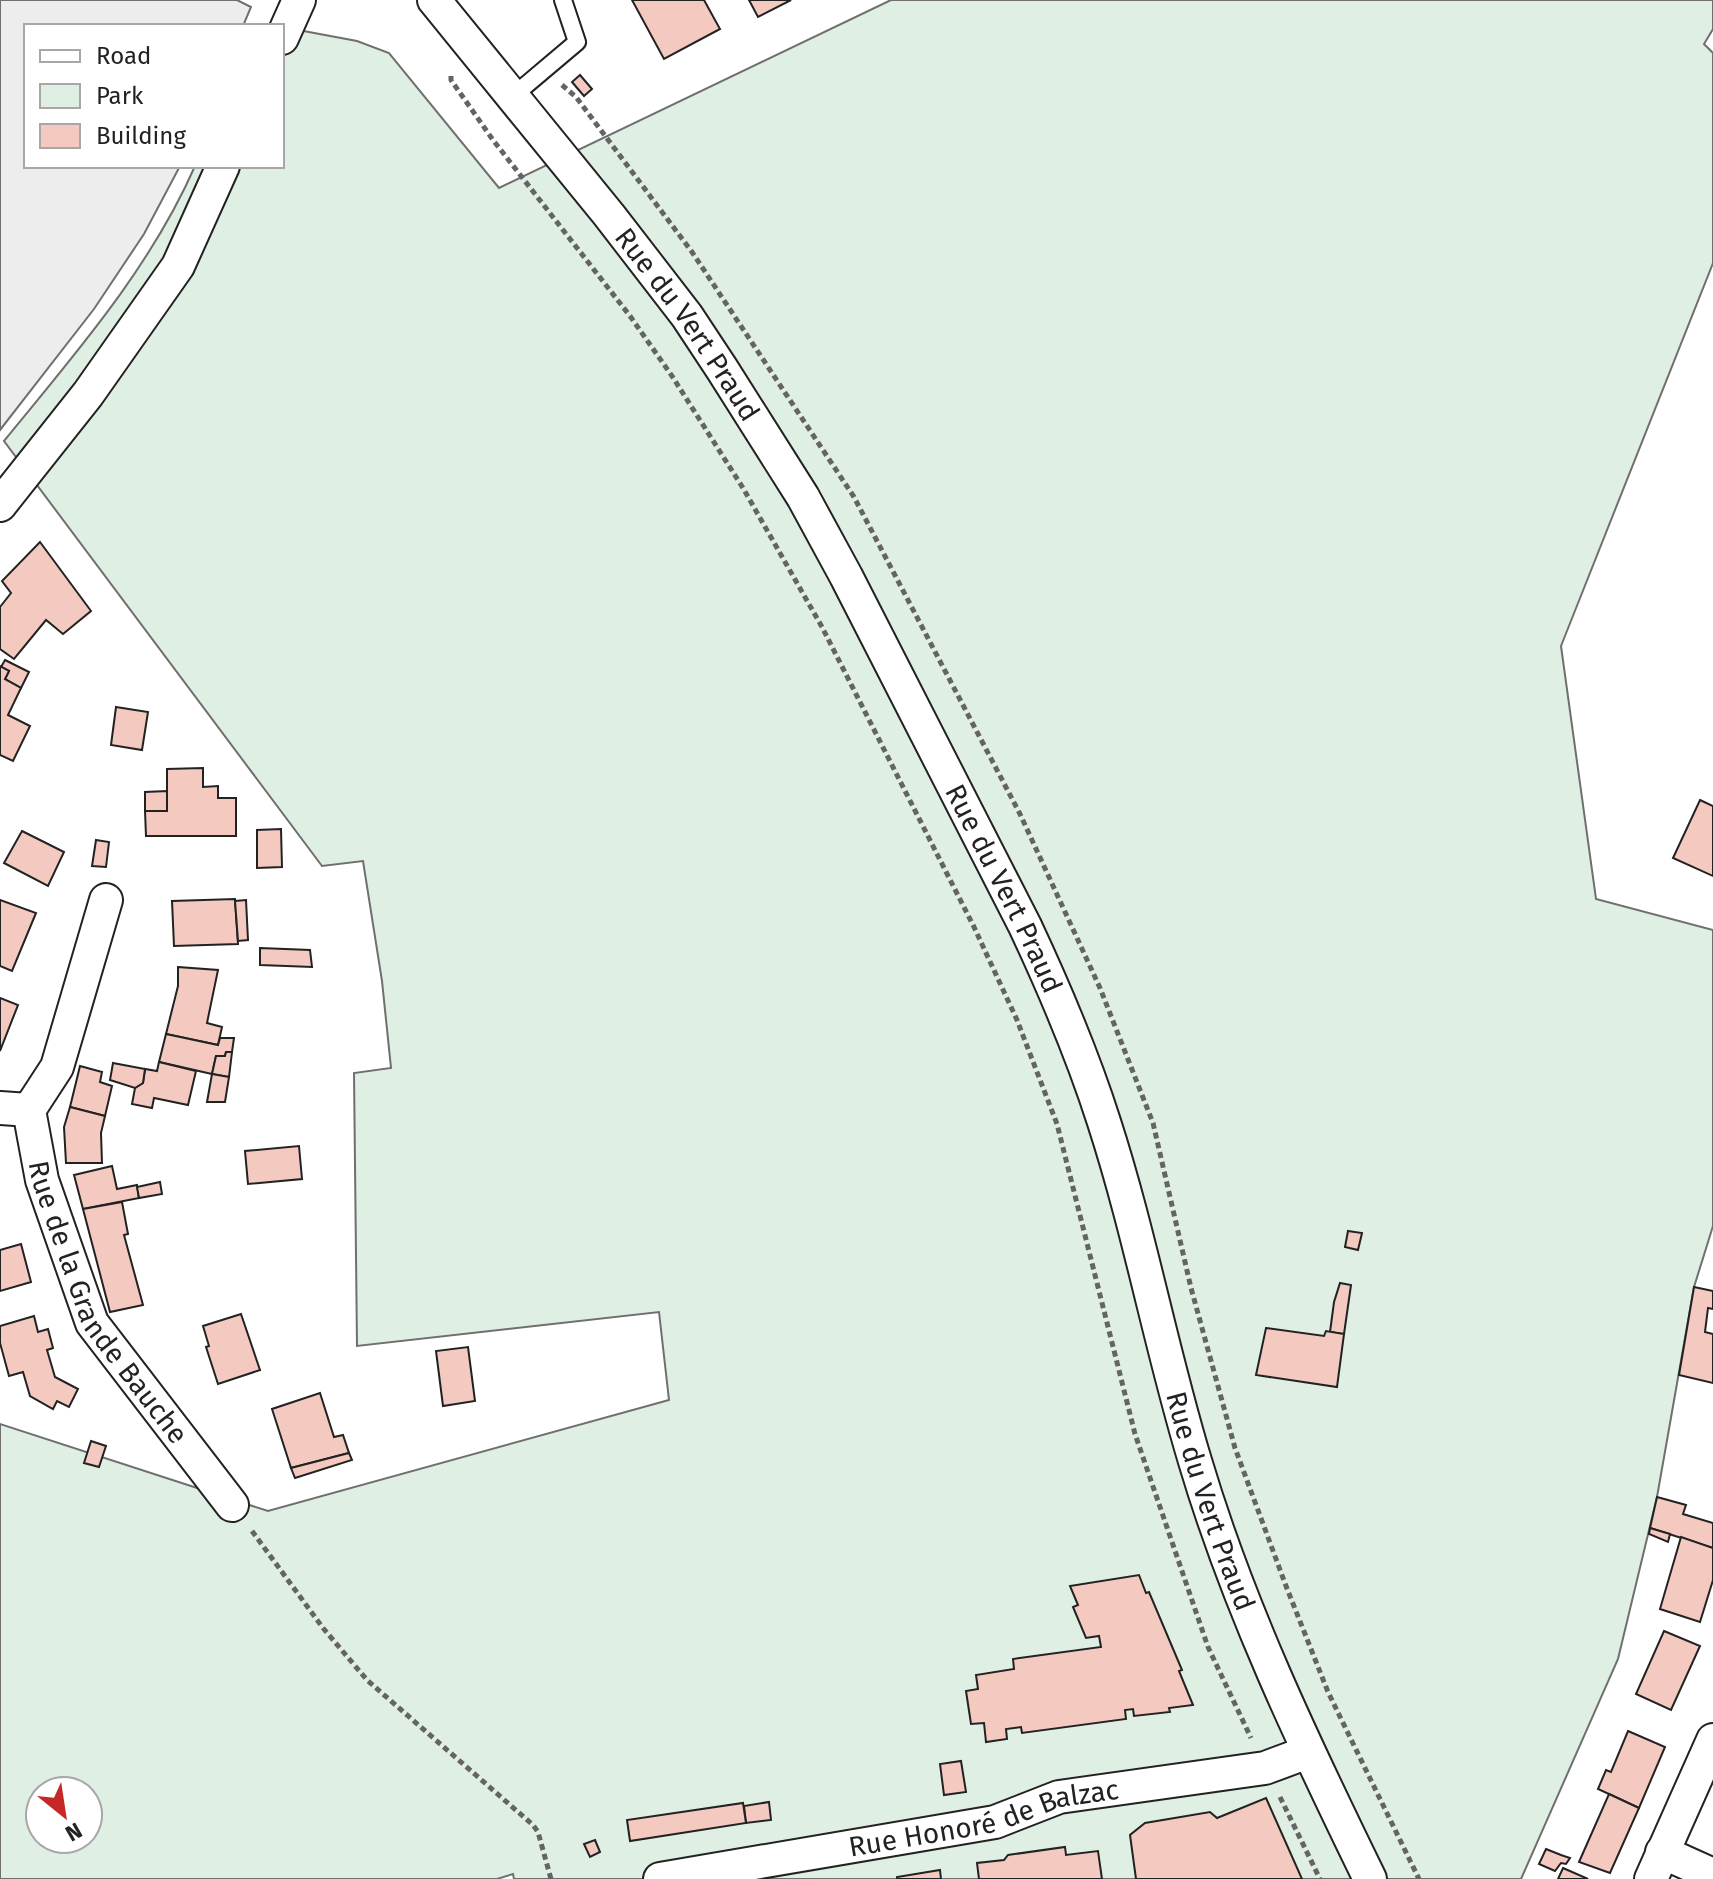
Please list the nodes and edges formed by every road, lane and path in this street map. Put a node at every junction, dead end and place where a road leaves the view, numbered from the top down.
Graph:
1 (299, 0) edge
2 (434, 0) edge
3 (563, 0) edge
4 (284, 34) edge
5 (451, 67) dead end
6 (513, 96) junction
7 (222, 168) edge
8 (0, 505) edge
9 (106, 900) dead end
10 (14, 1109) edge
11 (232, 1505) joint
12 (1713, 1740) edge
13 (1308, 1752) junction
14 (1265, 1768) junction
15 (1657, 1865) edge
16 (1713, 1875) edge
17 (551, 1879) edge
18 (660, 1879) edge
19 (1320, 1879) edge
20 (1370, 1879) edge

1 - 4 street
2 - 6 street, Rue du Vert Praud
3 - 6 lane
5 - 14 path
6 - 13 street, Rue du Vert Praud
7 - 8 street
9 - 10 street
10 - 11 street, Rue de la Grande Bauche
11 - 17 path
12 - 15 street
13 - 14 street, Rue Honoré de Balzac
13 - 20 street, Rue du Vert Praud
14 - 18 street, Rue Honoré de Balzac
14 - 19 path
15 - 16 street

